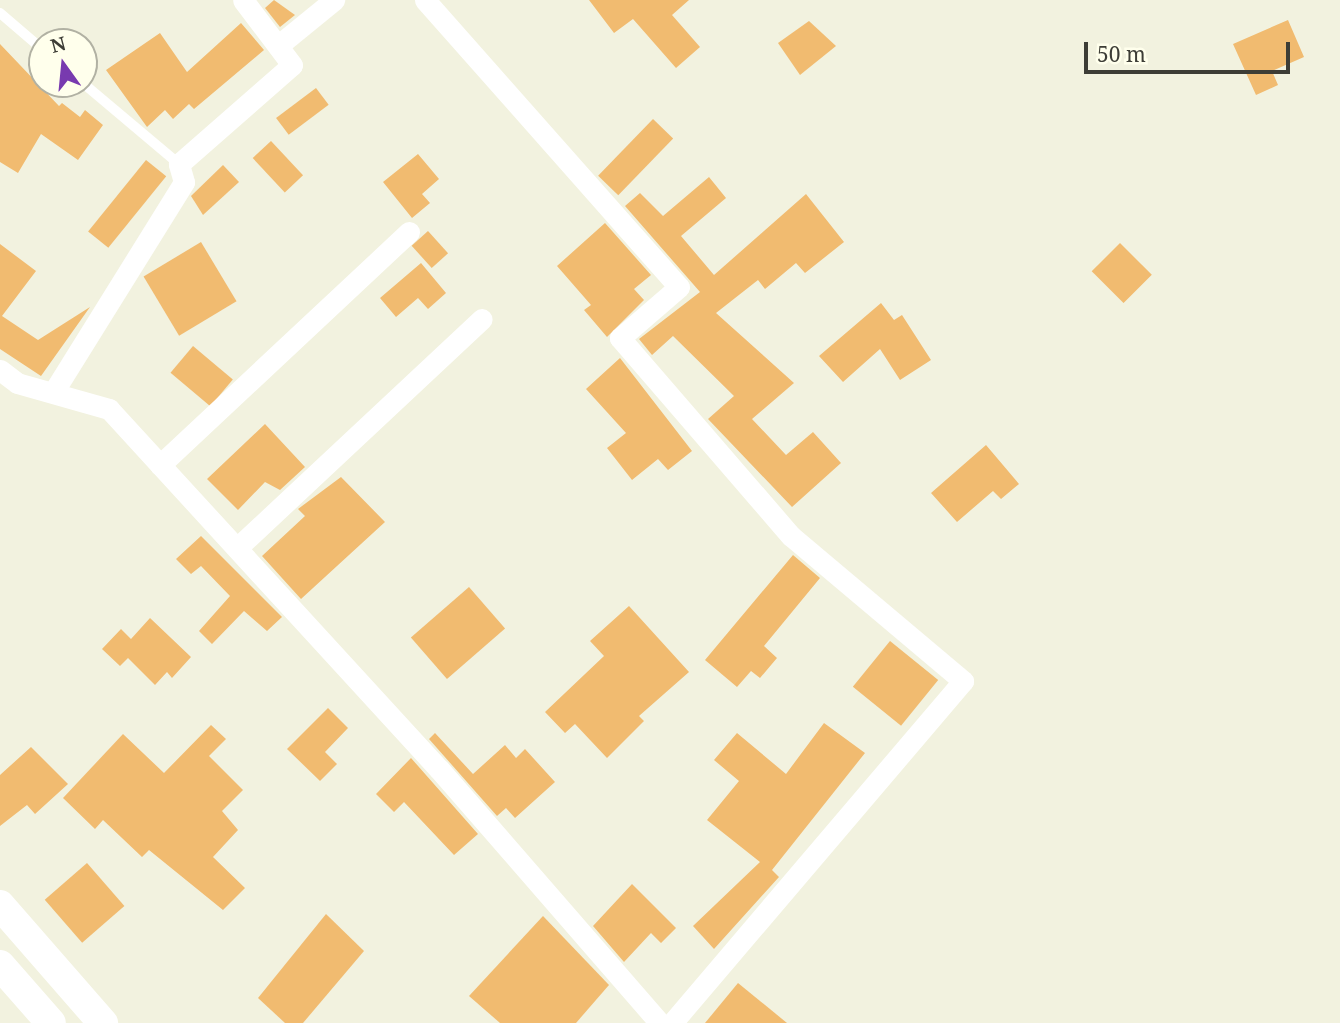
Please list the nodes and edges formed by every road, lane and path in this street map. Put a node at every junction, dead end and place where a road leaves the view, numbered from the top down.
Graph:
1 (243, 0) edge
2 (334, 0) edge
3 (425, 0) edge
4 (0, 13) edge
5 (28, 36) edge
6 (280, 44) junction
7 (98, 96) edge
8 (179, 164) junction
9 (410, 232) dead end
10 (482, 318) dead end
11 (0, 370) edge
12 (54, 391) junction
13 (160, 465) junction
14 (237, 548) junction
15 (0, 905) edge
16 (0, 965) edge
17 (51, 1023) edge
18 (103, 1023) edge
19 (660, 1023) edge
20 (672, 1023) edge

1 - 6 street
2 - 6 street
3 - 20 street
4 - 5 lane
6 - 8 street
7 - 8 lane
8 - 12 street
9 - 13 street
10 - 14 street
11 - 12 street
12 - 13 street
13 - 14 street
14 - 19 street
15 - 18 main road
16 - 17 main road

